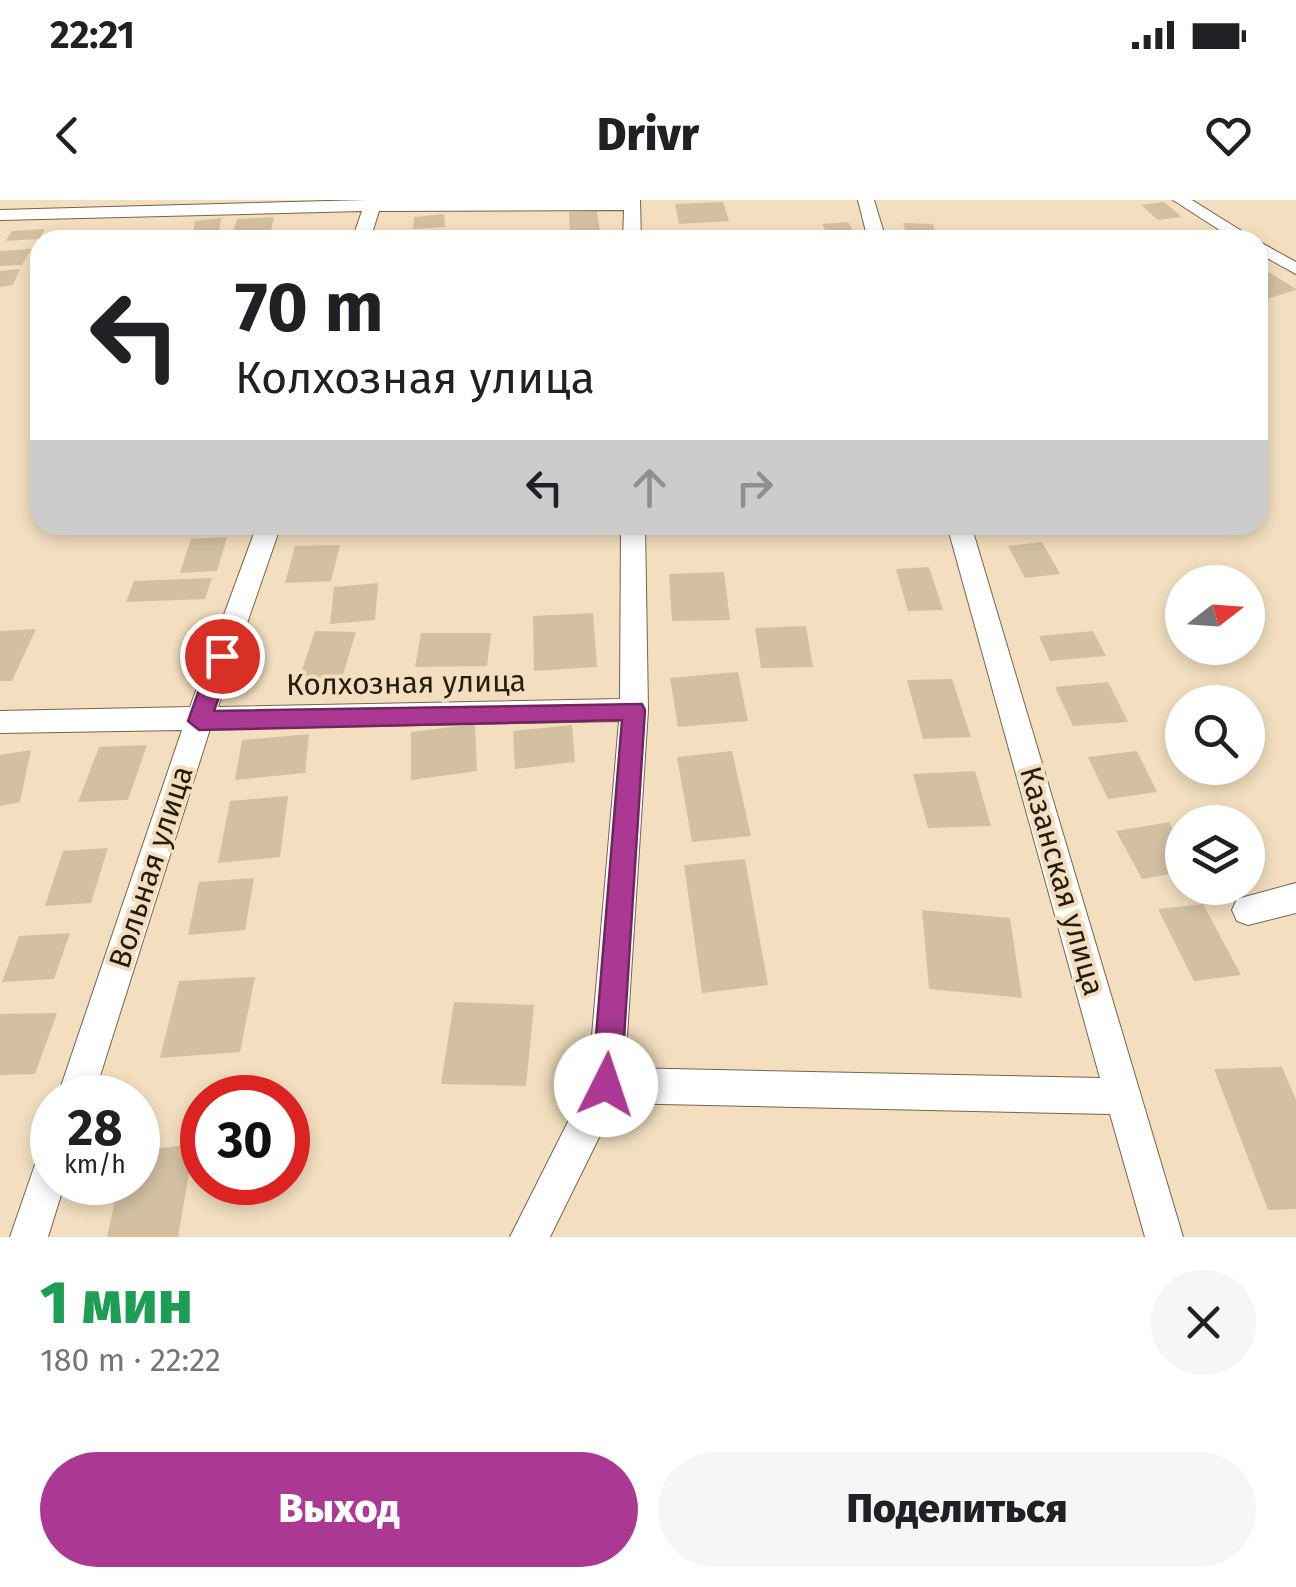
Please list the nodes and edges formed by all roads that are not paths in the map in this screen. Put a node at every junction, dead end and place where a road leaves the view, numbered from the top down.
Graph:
1 (10, 200) edge
2 (866, 200) edge
3 (1181, 200) edge
4 (373, 203) edge
5 (632, 203) edge
6 (0, 215) edge
7 (364, 230) edge
8 (632, 230) edge
9 (874, 230) edge
10 (1230, 230) edge
11 (1268, 252) edge
12 (1296, 269) edge
13 (264, 535) edge
14 (633, 535) edge
15 (962, 535) edge
16 (634, 710) junction
17 (199, 721) junction
18 (0, 722) edge
19 (1296, 898) edge
20 (1248, 910) dead end
21 (83, 1075) edge
22 (606, 1085) junction
23 (1124, 1096) junction
24 (39, 1205) edge
25 (29, 1237) edge
26 (529, 1237) edge
27 (1164, 1237) edge

1 - 6 street
2 - 9 street
3 - 10 street
4 - 5 street
4 - 6 street
4 - 7 street
5 - 8 street
11 - 12 street
13 - 17 street, Вольная улица
14 - 16 street
15 - 23 street, Казанская улица
16 - 17 street, Колхозная улица
16 - 22 street
17 - 18 street, Колхозная улица
17 - 21 street, Вольная улица
19 - 20 street
22 - 23 street
22 - 26 street
23 - 27 street, Казанская улица
24 - 25 street

